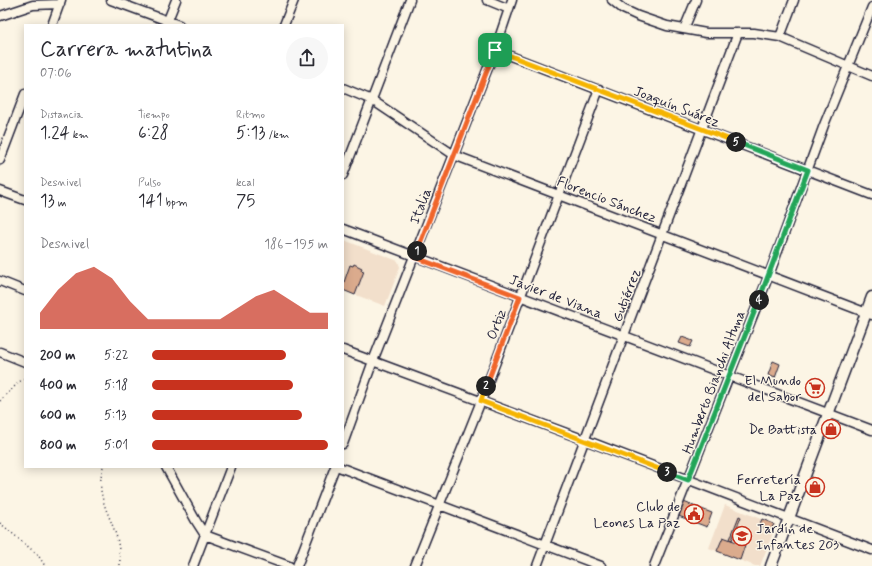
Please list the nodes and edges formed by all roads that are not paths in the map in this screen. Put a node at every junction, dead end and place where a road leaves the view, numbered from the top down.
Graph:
1 (111, 0) edge
2 (176, 0) edge
3 (294, 0) edge
4 (410, 0) edge
5 (487, 0) edge
6 (512, 0) edge
7 (696, 0) edge
8 (794, 0) edge
9 (60, 2) edge
10 (617, 2) edge
11 (872, 7) edge
12 (509, 9) junction
13 (0, 16) edge
14 (167, 23) edge
15 (52, 24) edge
16 (284, 24) edge
17 (684, 29) junction
18 (738, 33) junction
19 (780, 37) junction
20 (495, 50) junction
21 (848, 66) junction
22 (872, 76) edge
23 (344, 88) edge
24 (599, 89) junction
25 (372, 100) junction
26 (23, 105) edge
27 (702, 129) junction
28 (454, 155) junction
29 (0, 160) edge
30 (808, 170) junction
31 (344, 172) edge
32 (0, 191) edge
33 (559, 195) junction
34 (872, 195) edge
35 (24, 200) edge
36 (344, 229) edge
37 (663, 235) junction
38 (414, 257) junction
39 (769, 275) junction
40 (0, 281) edge
41 (24, 291) edge
42 (520, 297) junction
43 (872, 297) edge
44 (869, 314) edge
45 (624, 336) junction
46 (344, 350) edge
47 (0, 352) edge
48 (24, 362) edge
49 (373, 362) junction
50 (730, 377) junction
51 (481, 401) junction
52 (828, 413) junction
53 (872, 430) edge
54 (584, 440) junction
55 (344, 441) edge
56 (167, 468) edge
57 (231, 468) edge
58 (335, 468) edge
59 (342, 468) edge
60 (688, 480) junction
61 (439, 504) junction
62 (789, 518) junction
63 (206, 534) junction
64 (545, 545) junction
65 (872, 550) edge
66 (193, 566) edge
67 (289, 566) edge
68 (298, 566) edge
69 (415, 566) edge
70 (537, 566) edge
71 (601, 566) edge
72 (654, 566) edge
73 (770, 566) edge

1 - 14 street
2 - 14 street
3 - 16 street
4 - 25 street
5 - 12 street
6 - 12 street, Italia
7 - 17 street
8 - 19 street
9 - 13 street
9 - 15 street
10 - 17 street
11 - 21 street, Humberto Bianchi Altuna
12 - 20 street, Italia
17 - 18 street
18 - 19 street
18 - 27 street, Gutiérrez
19 - 21 street
20 - 24 street, Joaquín Suárez
20 - 28 street, Italia
21 - 22 street
21 - 30 street, Humberto Bianchi Altuna
23 - 25 street, Florencio Sánchez
24 - 27 street, Joaquín Suárez
24 - 33 street, Ortiz
25 - 28 street, Florencio Sánchez
25 - 31 street
26 - 29 street
27 - 30 street, Joaquín Suárez
27 - 37 street, Gutiérrez
28 - 33 street, Florencio Sánchez
28 - 38 street, Italia
30 - 34 street, Joaquín Suárez
30 - 39 street, Humberto Bianchi Altuna
32 - 35 street
33 - 37 street, Florencio Sánchez
33 - 42 street, Ortiz
36 - 38 street, Javier de Viana
37 - 39 street, Florencio Sánchez
37 - 45 street, Gutiérrez
38 - 42 street, Javier de Viana
38 - 49 street, Italia
39 - 44 street, Florencio Sánchez
39 - 50 street, Humberto Bianchi Altuna
40 - 41 street
42 - 45 street, Javier de Viana
42 - 51 street, Ortiz
43 - 44 street
44 - 52 street
45 - 50 street, Javier de Viana
45 - 54 street, Gutiérrez
46 - 49 street
47 - 48 street
49 - 51 street
49 - 55 street, Italia
50 - 52 street, Javier de Viana
50 - 60 street, Humberto Bianchi Altuna
51 - 54 street
51 - 61 street, Ortiz
52 - 53 street, Javier de Viana
52 - 62 street
54 - 60 street
54 - 64 street, Gutiérrez
56 - 63 street
57 - 63 street
58 - 68 street
59 - 61 street
60 - 62 street
60 - 72 street, Humberto Bianchi Altuna
61 - 64 street
61 - 69 street, Ortiz
62 - 65 street
62 - 73 street
63 - 66 street
63 - 67 street
64 - 70 street, Gutiérrez
64 - 71 street

